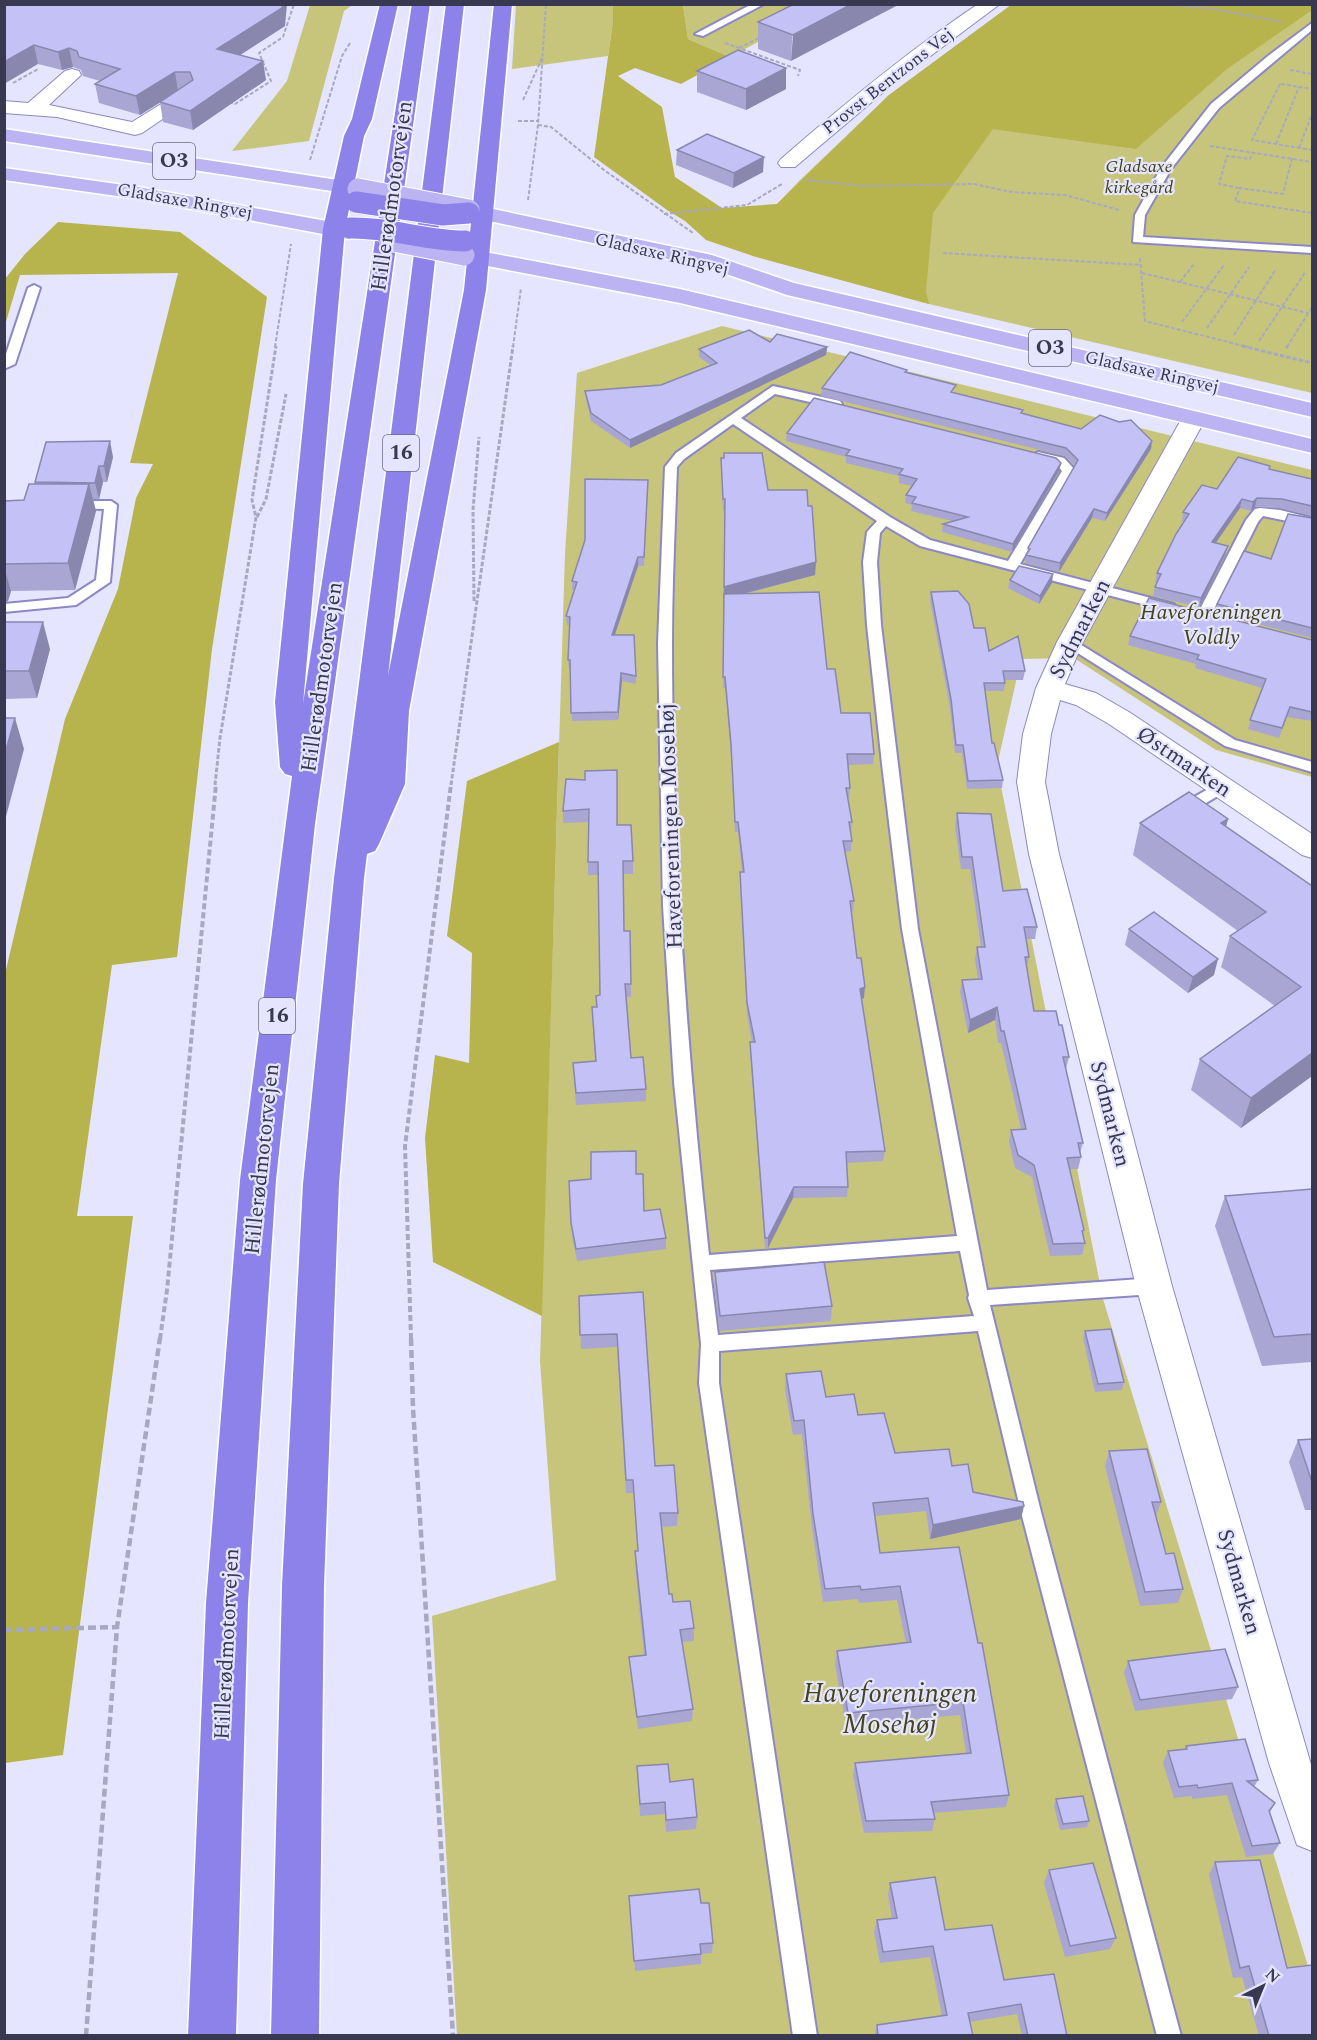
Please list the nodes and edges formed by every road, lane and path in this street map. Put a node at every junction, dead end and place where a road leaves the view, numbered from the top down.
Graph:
1 (294, 4) edge
2 (389, 4) edge
3 (421, 4) edge
4 (466, 4) edge
5 (503, 4) edge
6 (546, 4) edge
7 (760, 4) edge
8 (992, 4) edge
9 (1162, 4) edge
10 (454, 16) edge
11 (1312, 26) edge
12 (271, 34) edge
13 (700, 34) joint
14 (353, 36) dead end
15 (283, 37) junction
16 (760, 37) edge
17 (739, 48) junction
18 (41, 67) edge
19 (72, 75) dead end
20 (798, 76) dead end
21 (1299, 87) junction
22 (4, 88) edge
23 (1312, 89) edge
24 (186, 97) edge
25 (225, 101) edge
26 (4, 107) edge
27 (32, 110) junction
28 (1312, 114) edge
29 (516, 121) dead end
30 (538, 123) junction
31 (4, 135) edge
32 (1186, 143) junction
33 (1276, 144) junction
34 (1299, 148) junction
35 (1312, 150) edge
36 (1253, 153) junction
37 (1292, 159) junction
38 (1312, 162) edge
39 (308, 165) dead end
40 (789, 171) junction
41 (4, 174) edge
42 (1240, 188) junction
43 (349, 195) junction
44 (528, 201) dead end
45 (474, 212) junction
46 (1312, 213) edge
47 (663, 214) junction
48 (1140, 215) junction
49 (344, 230) junction
50 (694, 234) dead end
51 (1137, 240) junction
52 (291, 243) dead end
53 (472, 248) junction
54 (1312, 250) edge
55 (943, 253) dead end
56 (1227, 262) dead end
57 (1251, 264) dead end
58 (1141, 265) junction
59 (1278, 266) dead end
60 (1308, 267) dead end
61 (1142, 273) junction
62 (521, 285) dead end
63 (34, 288) dead end
64 (1207, 289) junction
65 (1231, 294) junction
66 (1256, 301) junction
67 (1282, 307) junction
68 (1312, 308) edge
69 (1311, 314) edge
70 (1182, 322) dead end
71 (1207, 328) dead end
72 (1234, 335) dead end
73 (1260, 341) dead end
74 (1286, 348) dead end
75 (1312, 363) edge
76 (4, 366) edge
77 (853, 408) edge
78 (1312, 410) edge
79 (733, 418) junction
80 (1194, 418) junction
81 (480, 427) dead end
82 (1312, 446) edge
83 (1025, 453) edge
84 (52, 504) edge
85 (885, 520) junction
86 (1312, 522) edge
87 (1012, 566) junction
88 (1100, 589) junction
89 (4, 608) edge
90 (474, 613) junction
91 (1070, 642) junction
92 (1050, 688) junction
93 (1312, 767) edge
94 (1221, 786) junction
95 (1190, 818) edge
96 (300, 824) junction
97 (1312, 848) edge
98 (349, 878) junction
99 (967, 1244) junction
100 (700, 1263) junction
101 (1154, 1286) junction
102 (977, 1298) junction
103 (985, 1323) junction
104 (710, 1344) junction
105 (117, 1628) junction
106 (4, 1630) edge
107 (1312, 1830) edge
108 (86, 2036) edge
109 (212, 2036) edge
110 (295, 2036) edge
111 (453, 2036) edge
112 (805, 2036) edge
113 (1169, 2036) edge

1 - 15 path
2 - 43 highway
3 - 96 highway, Hillerødmotorvejen / 16
4 - 10 highway
5 - 45 highway
6 - 30 path
7 - 13 lane
8 - 40 street, Provst Bentzons Vej
9 - 11 path
10 - 98 highway, Hillerødmotorvejen / 16
11 - 32 lane
12 - 15 path
13 - 17 path
14 - 39 path
15 - 25 path
16 - 17 path
17 - 20 path
18 - 22 path
19 - 27 street
21 - 23 path
21 - 33 path
21 - 33 path
24 - 27 street
26 - 27 street
28 - 34 path
29 - 30 path
30 - 44 path
30 - 47 path
31 - 43 main road, Gladsaxe Ringvej / O3
32 - 36 path
32 - 48 lane
33 - 34 path
34 - 35 path
36 - 37 path
36 - 42 path
37 - 38 path
37 - 42 path
40 - 47 path
40 - 48 path
41 - 49 main road, Gladsaxe Ringvej / O3
42 - 46 path
43 - 45 highway, bridge
43 - 49 highway
45 - 53 highway
45 - 78 main road, Gladsaxe Ringvej / O3
47 - 50 path
48 - 51 lane
49 - 53 main road, Gladsaxe Ringvej / O3, bridge
49 - 96 highway
51 - 54 lane
51 - 58 path
52 - 105 path
53 - 80 main road, Gladsaxe Ringvej / O3
53 - 98 highway
55 - 58 path
56 - 64 path
57 - 65 path
58 - 61 path
59 - 66 path
60 - 67 path
61 - 64 path
61 - 75 path
62 - 90 path
63 - 76 lane
64 - 65 path
64 - 70 path
65 - 66 path
65 - 71 path
66 - 67 path
66 - 72 path
67 - 69 path
67 - 73 path
68 - 69 path
69 - 74 path
77 - 79 lane
79 - 85 lane
79 - 100 lane, Haveforeningen Mosehøj
80 - 82 main road, Gladsaxe Ringvej / O3
80 - 88 street, Sydmarken
81 - 90 path
83 - 87 lane
84 - 89 lane
85 - 87 lane
85 - 99 lane
86 - 88 lane
87 - 88 lane
88 - 91 street, Sydmarken
90 - 111 path
91 - 92 street, Sydmarken
91 - 93 lane
92 - 94 street, Østmarken
92 - 101 street, Sydmarken
94 - 95 lane
94 - 97 street, Østmarken
96 - 109 highway, Hillerødmotorvejen / 16
98 - 110 highway, Hillerødmotorvejen / 16
99 - 100 lane
99 - 102 lane
100 - 104 lane, Haveforeningen Mosehøj
101 - 102 lane
101 - 107 street, Sydmarken
102 - 103 lane
103 - 104 lane
103 - 113 lane
104 - 112 lane, Haveforeningen Mosehøj
105 - 106 path
105 - 108 path

